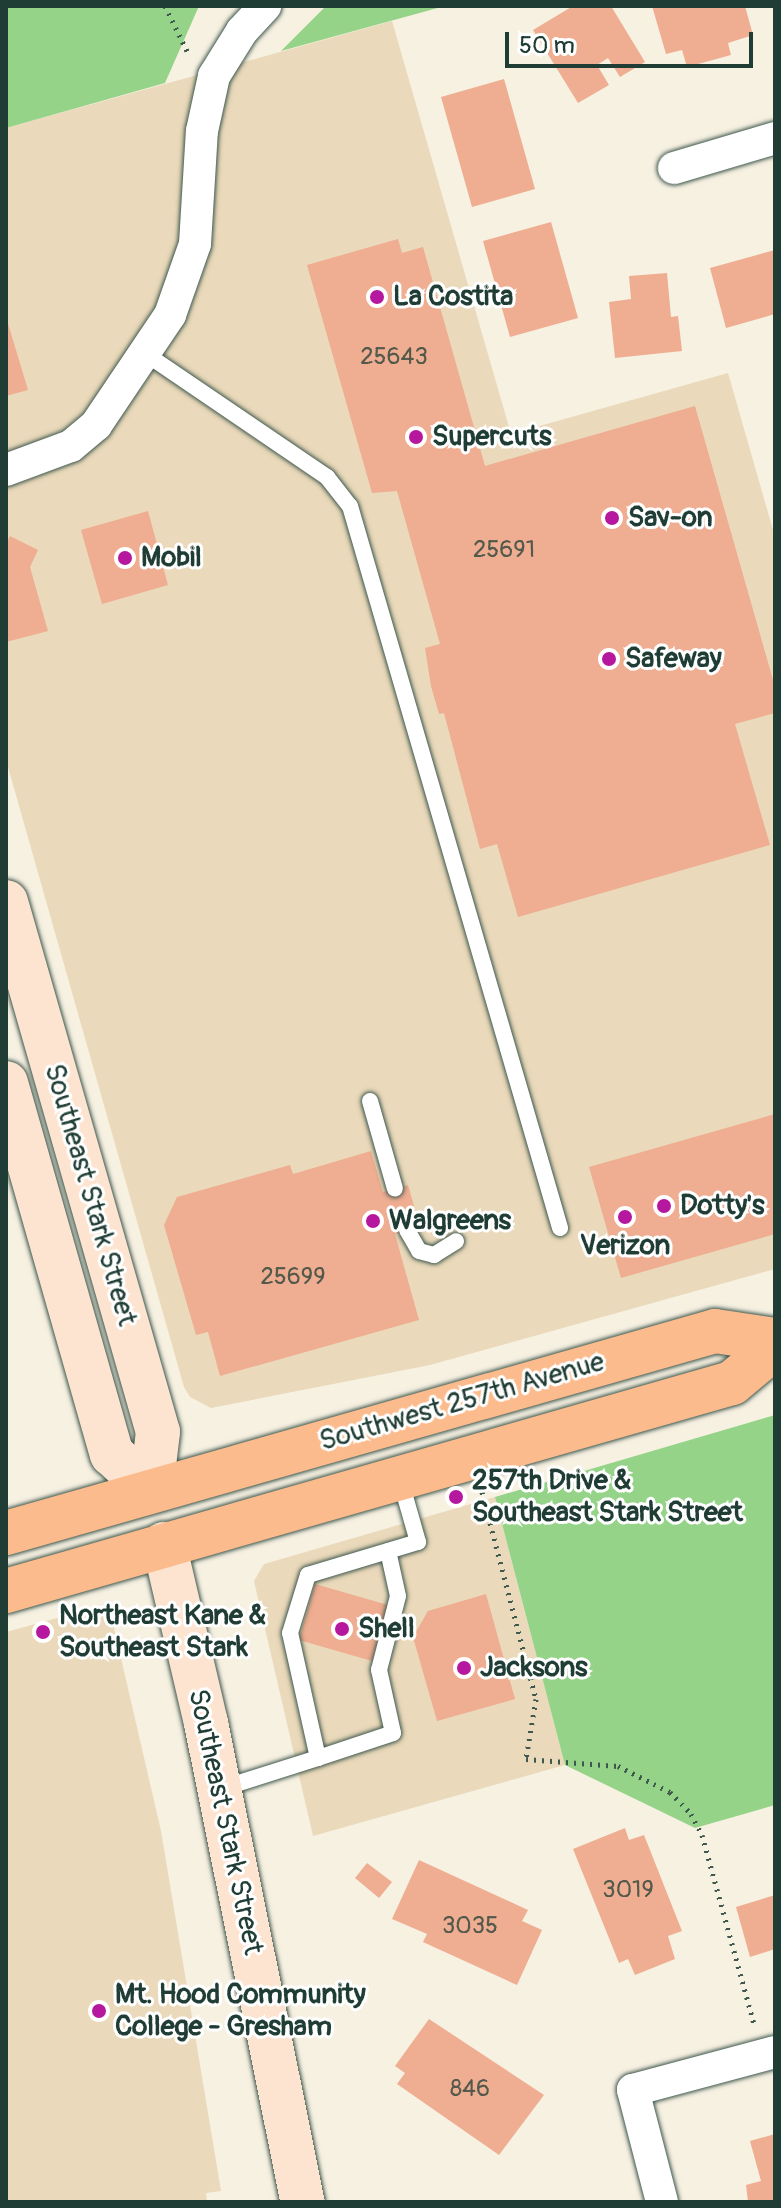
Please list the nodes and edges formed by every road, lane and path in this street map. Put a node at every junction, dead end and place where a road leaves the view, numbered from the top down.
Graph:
1 (165, 6) edge
2 (265, 6) edge
3 (214, 76) junction
4 (775, 138) edge
5 (674, 168) dead end
6 (146, 354) junction
7 (6, 470) edge
8 (6, 902) edge
9 (6, 1083) edge
10 (370, 1101) dead end
11 (395, 1189) dead end
12 (560, 1228) dead end
13 (407, 1230) dead end
14 (456, 1241) dead end
15 (775, 1340) edge
16 (775, 1347) edge
17 (473, 1457) junction
18 (400, 1478) junction
19 (151, 1490) junction
20 (6, 1533) edge
21 (164, 1544) junction
22 (388, 1551) junction
23 (6, 1591) edge
24 (318, 1758) junction
25 (220, 1789) junction
26 (769, 2053) edge
27 (303, 2202) edge
28 (662, 2202) edge

1 - 3 path
2 - 3 street
3 - 6 street
4 - 5 street
6 - 7 street
6 - 12 lane
8 - 19 main road, Southeast Stark Street
9 - 19 main road, Southeast Stark Street
10 - 11 lane
13 - 14 lane
15 - 19 main road, Southwest 257th Avenue
16 - 17 main road, Southwest 257th Avenue
17 - 18 main road, Southwest 257th Avenue
17 - 26 path
18 - 21 main road, Southwest 257th Avenue
18 - 22 lane
19 - 20 main road, Southwest 257th Avenue
19 - 21 main road, Southeast Stark Street
21 - 23 main road, Southwest 257th Avenue
21 - 25 main road, Southeast Stark Street
22 - 24 lane
22 - 24 lane
24 - 25 lane
25 - 27 main road, Southeast Stark Street
26 - 28 street

